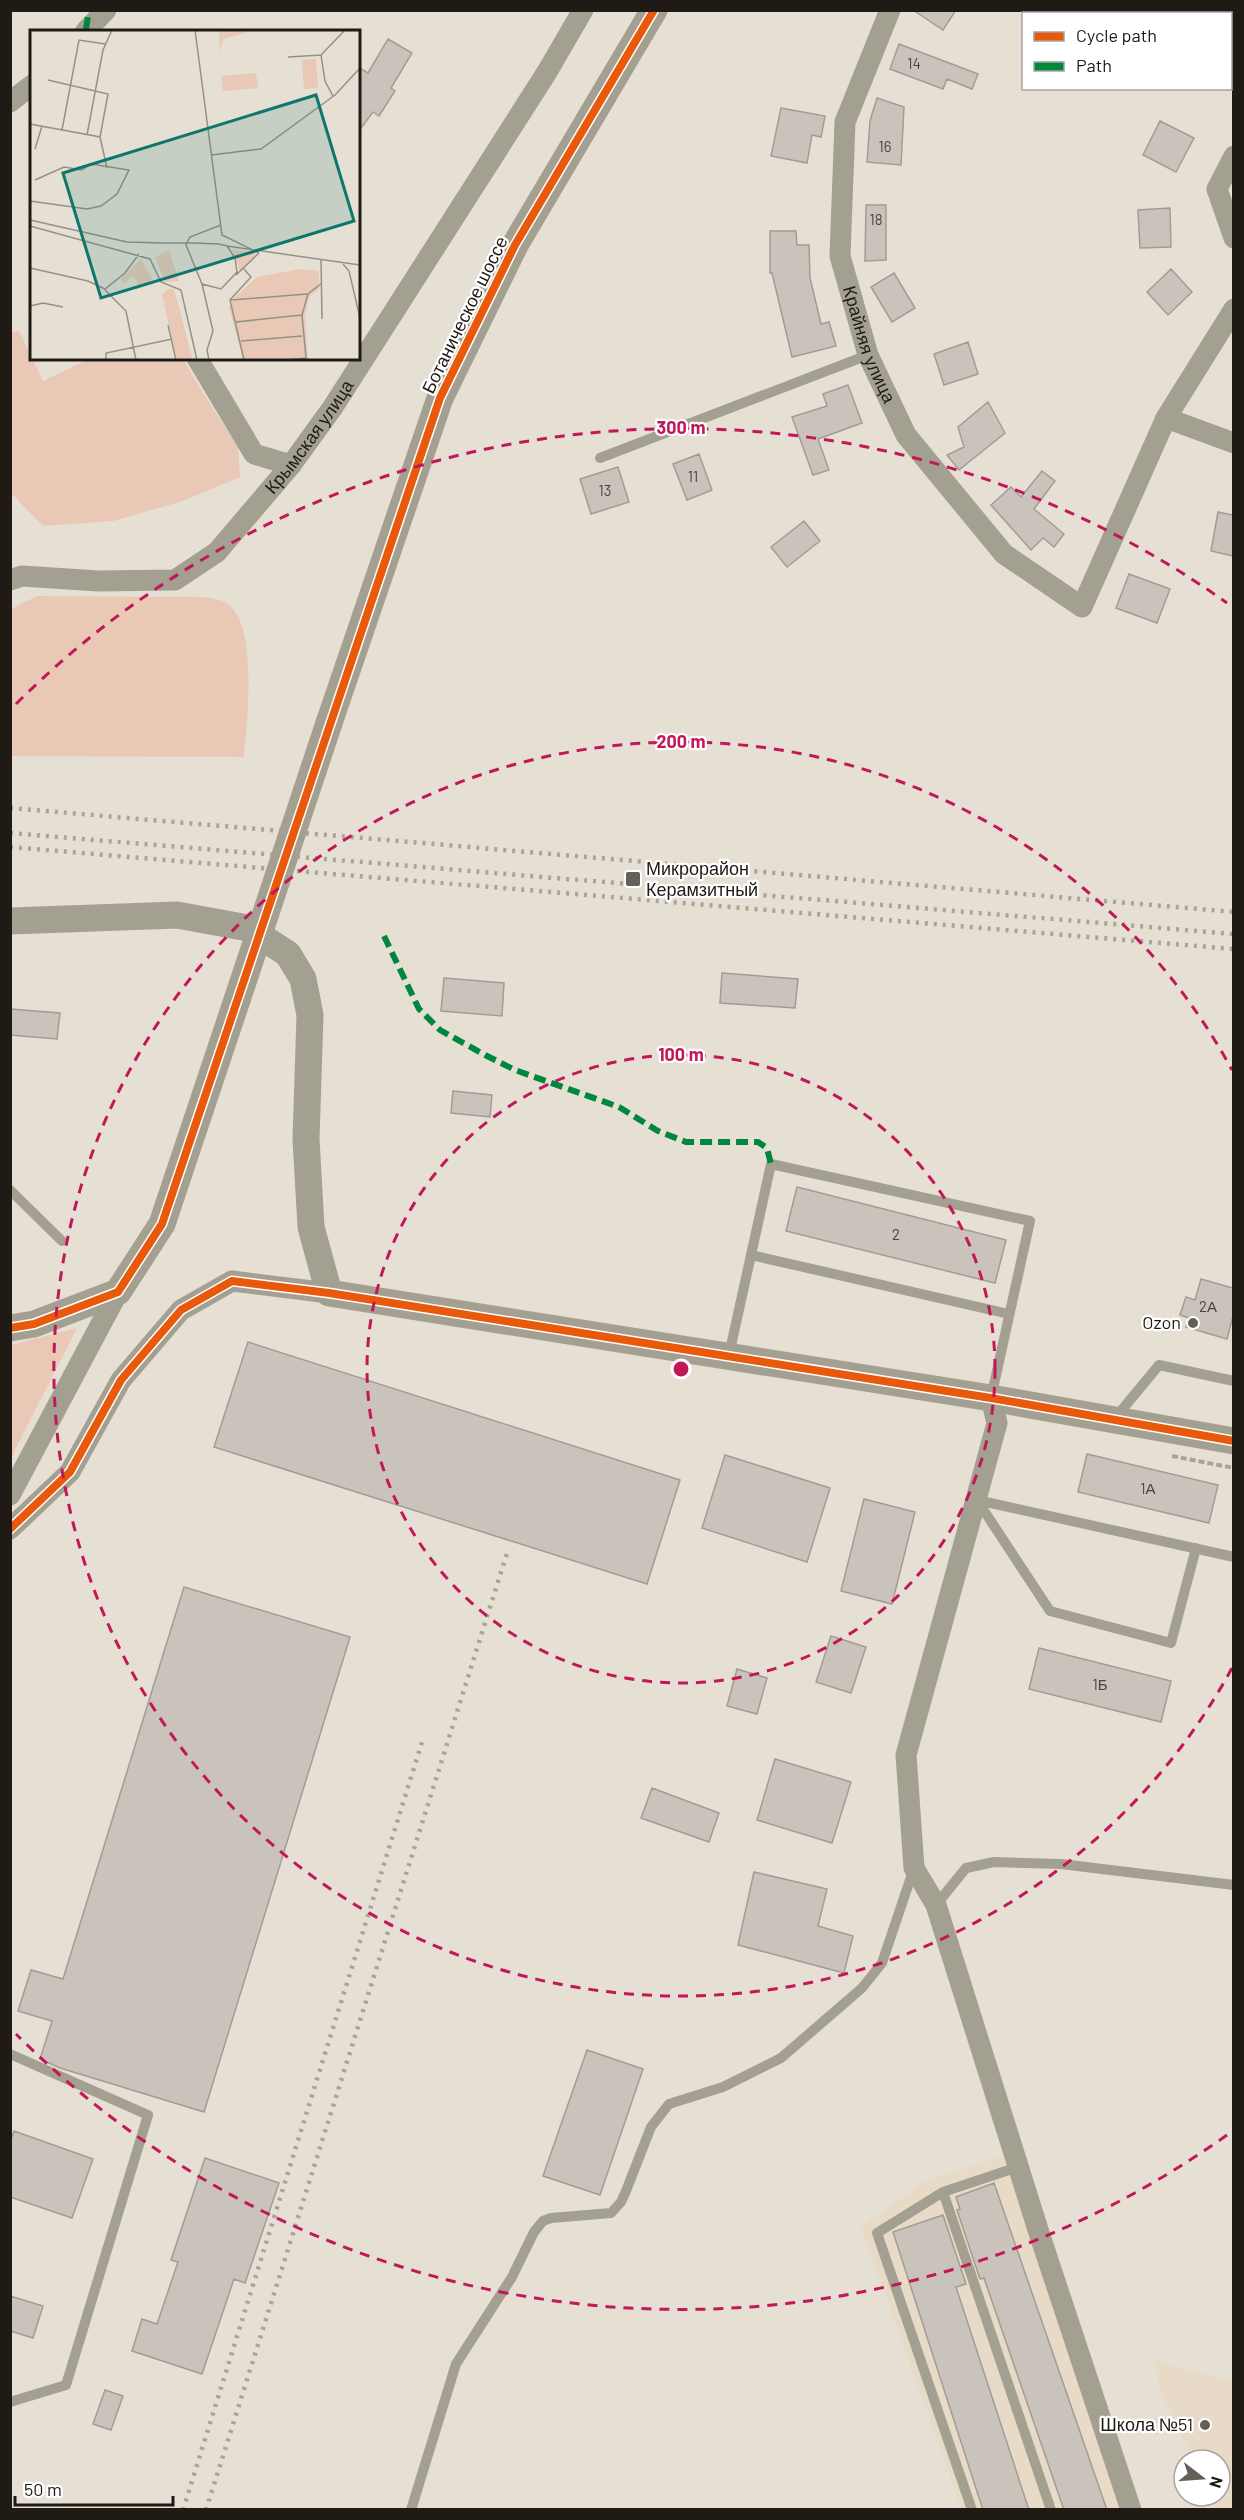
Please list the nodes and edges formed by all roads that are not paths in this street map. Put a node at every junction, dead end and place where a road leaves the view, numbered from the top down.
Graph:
1 (106, 10) edge
2 (584, 10) edge
3 (654, 10) edge
4 (890, 10) edge
5 (85, 30) edge
6 (30, 87) edge
7 (10, 102) edge
8 (1233, 156) edge
9 (1233, 238) edge
10 (1233, 309) edge
11 (868, 355) junction
12 (198, 360) edge
13 (1166, 418) junction
14 (1233, 443) edge
15 (600, 458) dead end
16 (291, 465) junction
17 (10, 580) edge
18 (10, 921) edge
19 (10, 1190) edge
20 (62, 1241) dead end
21 (751, 1256) junction
22 (118, 1292) junction
23 (329, 1293) junction
24 (1009, 1314) junction
25 (10, 1328) edge
26 (729, 1356) junction
27 (1233, 1381) edge
28 (991, 1398) junction
29 (1114, 1420) junction
30 (1233, 1441) edge
31 (10, 1495) edge
32 (977, 1500) junction
33 (10, 1529) edge
34 (1196, 1548) junction
35 (1233, 1557) edge
36 (914, 1868) junction
37 (1233, 1885) edge
38 (936, 1905) junction
39 (10, 2054) edge
40 (1018, 2167) junction
41 (943, 2193) junction
42 (10, 2402) edge
43 (411, 2510) edge
44 (972, 2510) edge
45 (1051, 2510) edge
46 (1131, 2510) edge

1 - 5 street
2 - 16 street, Крымская улица
3 - 22 street, Ботаническое шоссе, bridge
4 - 11 street, Крайняя улица
6 - 7 street
8 - 9 street
10 - 13 street
11 - 13 street, Крайняя улица
11 - 15 lane
12 - 16 street
13 - 14 street
16 - 17 street, Крымская улица
18 - 23 street
19 - 20 lane
21 - 24 lane
21 - 24 lane
21 - 26 lane
22 - 25 street
22 - 31 street
23 - 26 street
23 - 33 street
24 - 28 lane
26 - 28 street
27 - 29 lane
28 - 29 street
28 - 32 street
29 - 30 street
32 - 34 lane
32 - 34 lane
32 - 36 street
34 - 35 lane
36 - 38 street
36 - 43 lane
37 - 38 lane
38 - 40 street
39 - 42 lane
40 - 41 lane
40 - 46 street
41 - 44 lane
41 - 45 lane

